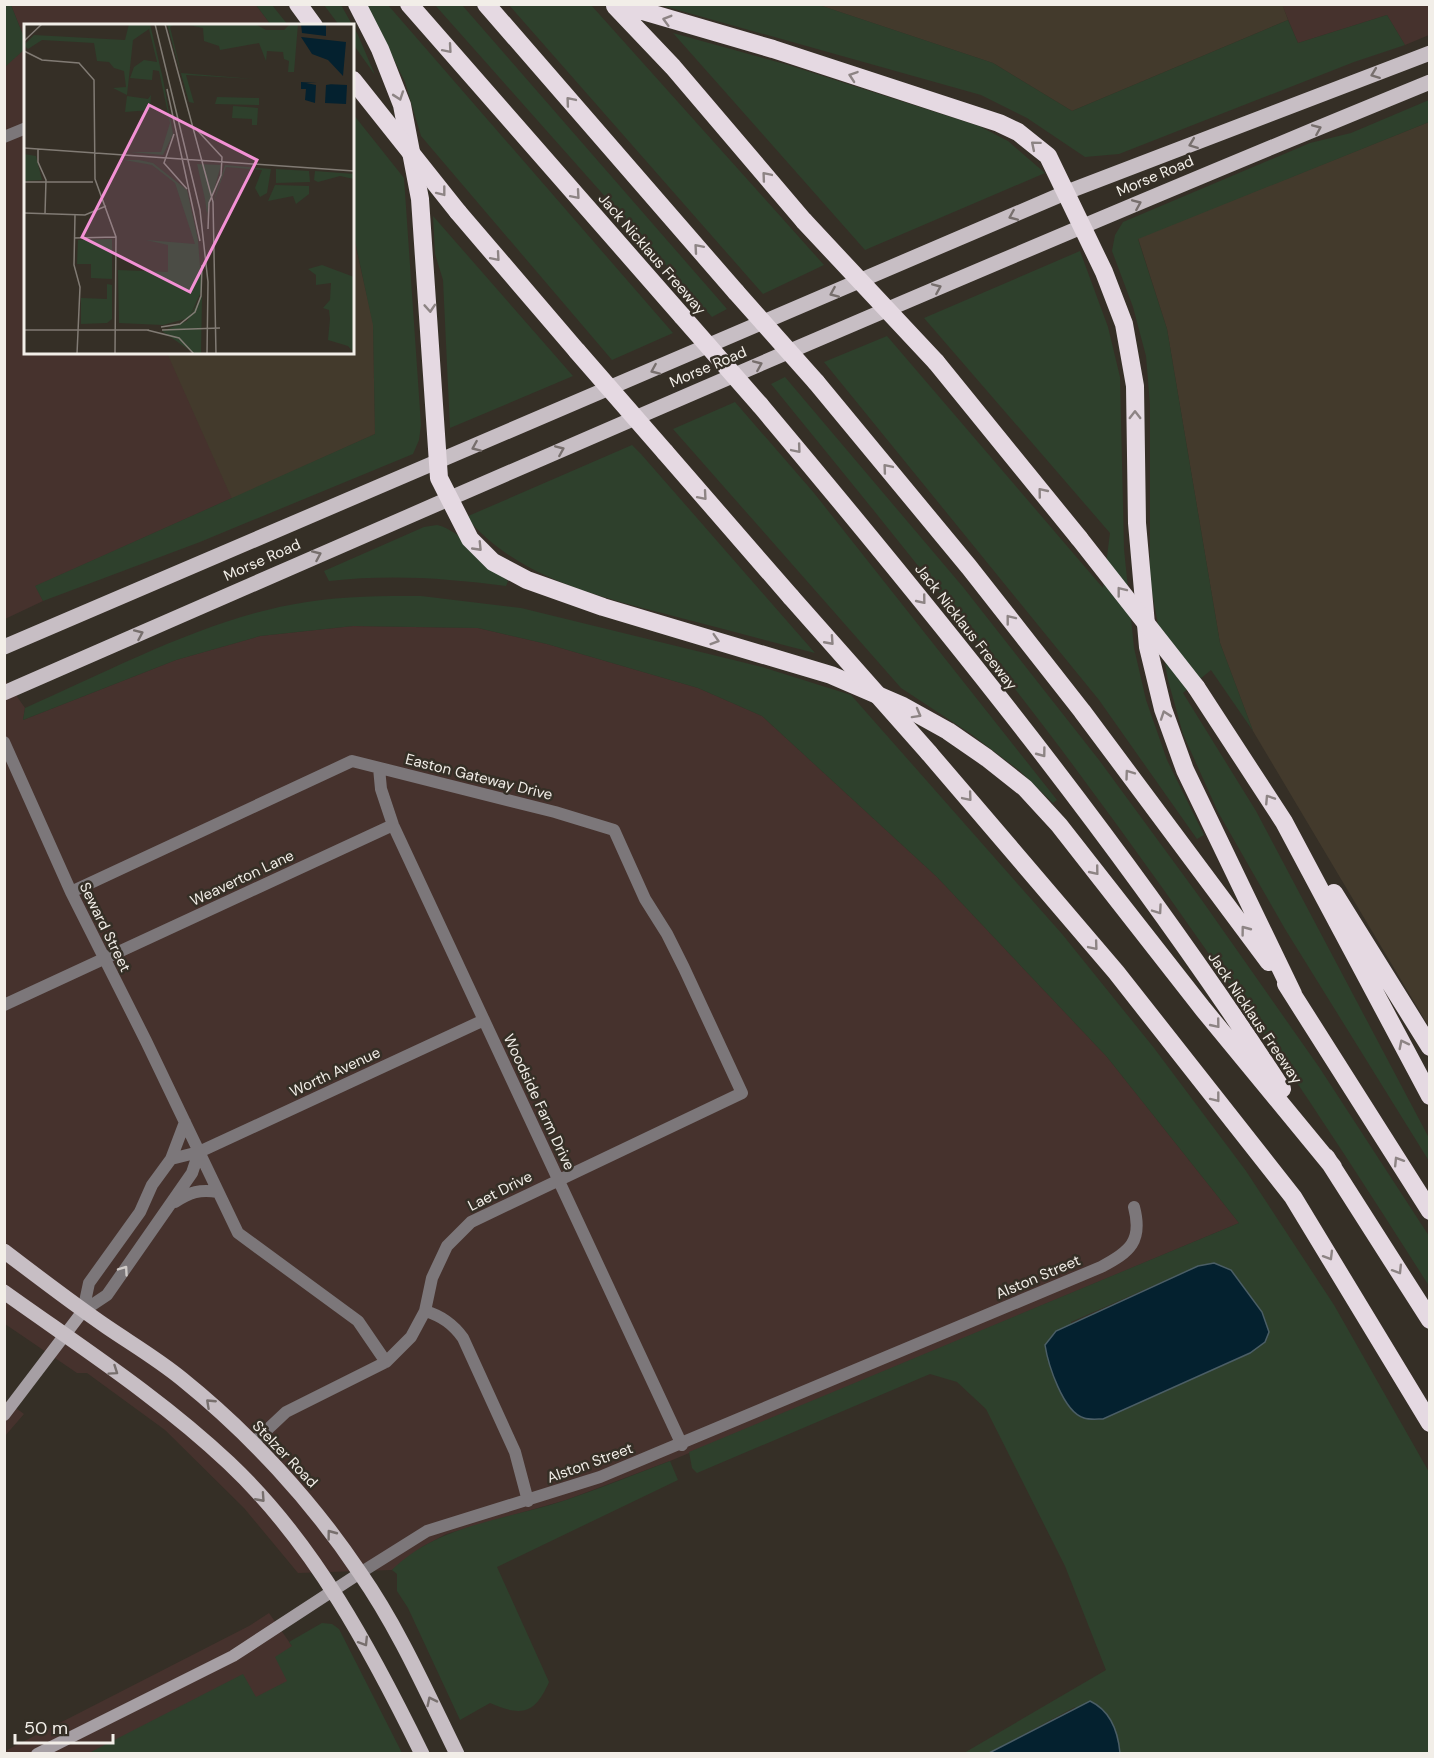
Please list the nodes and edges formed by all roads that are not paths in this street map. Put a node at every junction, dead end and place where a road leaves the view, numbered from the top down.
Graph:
1 (298, 4) edge
2 (357, 4) edge
3 (409, 4) edge
4 (486, 4) edge
5 (615, 4) edge
6 (619, 4) edge
7 (313, 24) edge
8 (1430, 53) edge
9 (354, 81) edge
10 (1430, 82) edge
11 (24, 129) edge
12 (4, 137) edge
13 (1067, 192) junction
14 (1083, 226) junction
15 (438, 463) junction
16 (448, 498) junction
17 (4, 647) edge
18 (4, 693) edge
19 (4, 742) edge
20 (378, 768) junction
21 (1284, 822) junction
22 (393, 825) junction
23 (71, 892) junction
24 (104, 959) junction
25 (1293, 994) junction
26 (4, 1005) edge
27 (484, 1020) junction
28 (1430, 1047) edge
29 (742, 1093) joint
30 (1430, 1096) edge
31 (185, 1122) junction
32 (199, 1152) junction
33 (171, 1159) junction
34 (1333, 1167) junction
35 (558, 1178) junction
36 (218, 1192) junction
37 (169, 1205) junction
38 (1134, 1207) dead end
39 (1430, 1211) edge
40 (4, 1251) edge
41 (4, 1292) edge
42 (83, 1311) junction
43 (425, 1311) junction
44 (1430, 1320) edge
45 (66, 1337) junction
46 (386, 1362) junction
47 (4, 1415) edge
48 (1427, 1420) edge
49 (252, 1444) junction
50 (682, 1445) junction
51 (528, 1501) junction
52 (360, 1573) junction
53 (333, 1593) junction
54 (37, 1754) edge
55 (422, 1754) edge
56 (457, 1754) edge

1 - 7 highway
2 -> 15 highway
3 -> 34 highway, Jack Nicklaus Freeway, bridge
25 -> 4 highway, bridge
21 -> 5 highway, bridge
13 -> 6 highway
8 -> 13 main road, Morse Road
9 -> 48 highway, bridge
14 -> 10 main road, Morse Road
11 - 12 street
13 - 14 highway
13 -> 15 main road, Morse Road
16 -> 14 main road, Morse Road
25 -> 14 highway
15 - 16 highway
15 - 17 main road, Morse Road
18 -> 16 main road, Morse Road
16 -> 34 highway
19 - 23 street, Seward Street
20 - 22 street, Woodside Farm Drive
20 - 23 street, Easton Gateway Drive
20 - 29 street, Easton Gateway Drive
21 - 28 highway
30 -> 21 highway
22 - 24 street, Weaverton Lane
22 - 27 street, Woodside Farm Drive
23 - 24 street, Seward Street
24 - 26 street
24 - 31 street, Seward Street
39 -> 25 highway
27 - 32 street, Worth Avenue
27 - 35 street, Woodside Farm Drive
29 - 35 street, Laet Drive
31 - 32 street, Seward Street
31 - 33 street
32 - 33 street, Worth Avenue
32 - 36 street, Seward Street
32 - 37 street
33 - 42 street
34 -> 44 highway, Jack Nicklaus Freeway
35 - 43 street, Laet Drive
35 - 50 street, Woodside Farm Drive
36 - 37 street
36 - 46 street, Seward Street
42 -> 37 street
38 - 50 street, Alston Street
40 - 42 main road, Stelzer Road
41 - 45 main road
42 - 45 street
49 -> 42 main road, Stelzer Road
43 - 46 street, Laet Drive
43 - 51 street
45 - 47 street
45 -> 53 main road
46 - 49 street, Laet Drive
52 -> 49 main road, Stelzer Road
50 - 51 street, Alston Street
51 - 52 street, Alston Street
52 - 53 street, Alston Street
56 -> 52 main road, Stelzer Road
53 - 54 street, Alston Street
53 -> 55 main road

